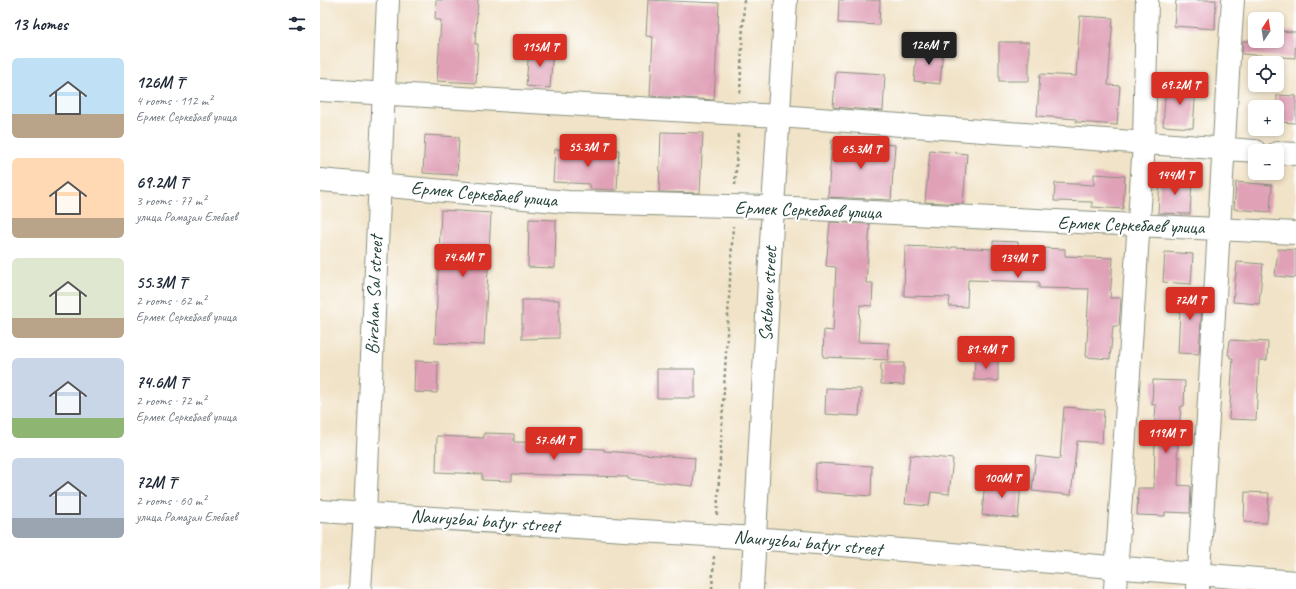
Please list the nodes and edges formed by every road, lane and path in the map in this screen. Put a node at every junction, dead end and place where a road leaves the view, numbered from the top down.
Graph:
1 (388, 0) edge
2 (744, 0) edge
3 (786, 0) edge
4 (1147, 0) edge
5 (1233, 0) edge
6 (320, 90) edge
7 (384, 94) junction
8 (739, 114) junction
9 (779, 116) junction
10 (1144, 144) junction
11 (1223, 150) junction
12 (1248, 151) edge
13 (1284, 153) edge
14 (1296, 154) edge
15 (320, 180) edge
16 (379, 184) junction
17 (734, 207) junction
18 (773, 207) junction
19 (1138, 226) junction
20 (1218, 229) junction
21 (1296, 233) edge
22 (320, 511) edge
23 (365, 514) junction
24 (716, 536) junction
25 (755, 538) junction
26 (1116, 568) junction
27 (1198, 582) edge
28 (1296, 582) edge
29 (360, 589) edge
30 (712, 589) edge
31 (752, 589) edge
32 (1115, 589) edge

1 - 7 street, Birzhan Sal street
2 - 8 path
3 - 9 street, Satbaev street
4 - 10 street
5 - 11 street
6 - 7 street
7 - 8 street
7 - 16 street, Birzhan Sal street
8 - 9 street
8 - 17 path
9 - 10 street
9 - 18 street, Satbaev street
10 - 11 street
10 - 19 street
11 - 12 street
11 - 20 street
13 - 14 street
15 - 16 street, Ермек Серкебаев улица
16 - 17 street, Ермек Серкебаев улица
16 - 23 street, Birzhan Sal street
17 - 18 street, Ермек Серкебаев улица
17 - 24 path
18 - 19 street, Ермек Серкебаев улица
18 - 25 street, Satbaev street
19 - 20 street, Ермек Серкебаев улица
19 - 26 street
20 - 21 street, Ермек Серкебаев улица
20 - 27 street
22 - 23 street, Nauryzbai batyr street
23 - 24 street, Nauryzbai batyr street
23 - 29 street, Birzhan Sal street
24 - 25 street, Nauryzbai batyr street
24 - 30 path
25 - 26 street, Nauryzbai batyr street
25 - 31 street, Satbaev street
26 - 27 street, Nauryzbai batyr street
26 - 32 street
27 - 28 street, Nauryzbai batyr street

